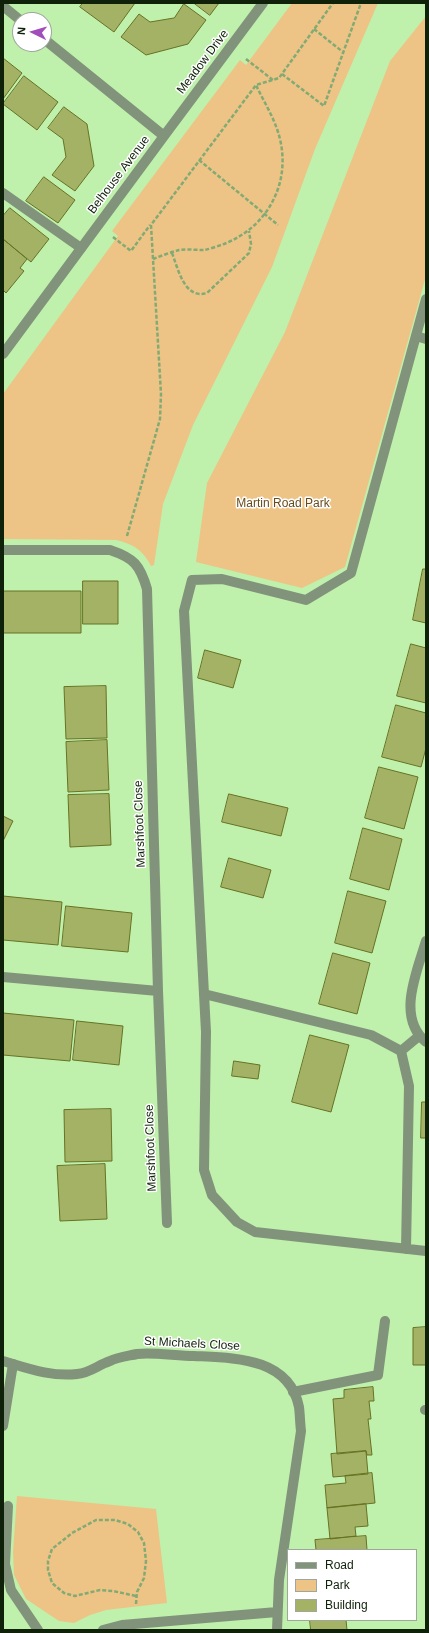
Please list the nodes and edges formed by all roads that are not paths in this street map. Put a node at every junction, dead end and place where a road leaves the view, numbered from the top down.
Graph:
1 (263, 3) edge
2 (3, 6) edge
3 (12, 13) edge
4 (52, 45) edge
5 (164, 136) junction
6 (3, 192) edge
7 (81, 248) junction
8 (426, 299) edge
9 (416, 336) junction
10 (426, 339) edge
11 (3, 354) edge
12 (3, 550) edge
13 (426, 941) edge
14 (3, 977) edge
15 (158, 991) junction
16 (204, 994) junction
17 (423, 1039) edge
18 (401, 1051) junction
19 (167, 1223) dead end
20 (406, 1249) junction
21 (426, 1251) edge
22 (385, 1321) dead end
23 (3, 1361) edge
24 (13, 1364) junction
25 (293, 1392) junction
26 (3, 1426) edge
27 (8, 1506) dead end
28 (277, 1612) junction
29 (38, 1630) edge
30 (103, 1630) edge
31 (277, 1630) edge

1 - 5 street, Meadow Drive
2 - 3 street
4 - 5 street, Belhouse Avenue
5 - 7 street, Belhouse Avenue
6 - 7 street
7 - 11 street, Belhouse Avenue
8 - 9 street
9 - 10 street
9 - 16 street
12 - 15 street, Marshfoot Close
13 - 17 street
14 - 15 street
15 - 19 street, Marshfoot Close
16 - 18 street
16 - 20 street
17 - 18 street
18 - 20 street
20 - 21 street
22 - 25 street
23 - 24 street, St Michaels Close
24 - 25 street, St Michaels Close
24 - 26 street
25 - 28 street, St Michaels Close
27 - 29 street
28 - 30 street
28 - 31 street, St Michaels Close

